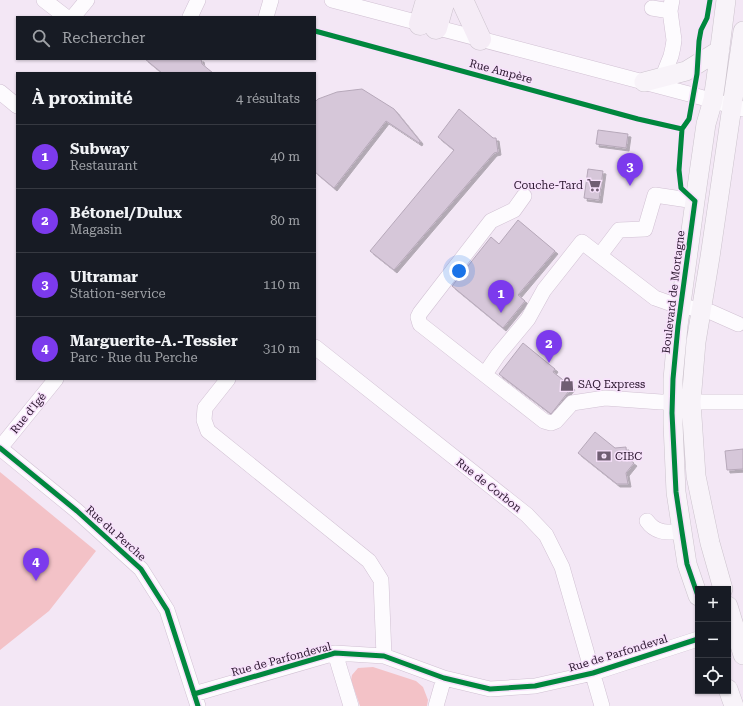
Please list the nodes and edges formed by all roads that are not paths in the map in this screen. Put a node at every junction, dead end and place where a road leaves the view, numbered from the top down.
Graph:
1 (44, 0) edge
2 (87, 0) edge
3 (198, 0) edge
4 (271, 0) edge
5 (332, 0) edge
6 (427, 0) edge
7 (444, 0) edge
8 (462, 0) edge
9 (726, 0) edge
10 (671, 6) edge
11 (652, 8) dead end
12 (65, 16) edge
13 (74, 16) edge
14 (190, 16) edge
15 (266, 16) edge
16 (428, 26) junction
17 (743, 31) edge
18 (480, 38) junction
19 (720, 50) junction
20 (655, 82) junction
21 (0, 92) edge
22 (713, 100) junction
23 (16, 105) edge
24 (738, 108) edge
25 (524, 196) dead end
26 (695, 201) junction
27 (600, 255) junction
28 (681, 305) junction
29 (700, 310) junction
30 (738, 324) dead end
31 (316, 348) edge
32 (485, 374) junction
33 (55, 380) edge
34 (227, 380) edge
35 (672, 402) junction
36 (691, 402) junction
37 (743, 402) edge
38 (0, 448) edge
39 (648, 521) dead end
40 (682, 532) junction
41 (722, 586) edge
42 (695, 587) edge
43 (733, 618) edge
44 (695, 640) edge
45 (335, 653) junction
46 (743, 655) edge
47 (384, 656) junction
48 (593, 673) junction
49 (444, 678) junction
50 (730, 694) edge
51 (196, 700) edge
52 (351, 706) edge
53 (436, 706) edge
54 (602, 706) edge
55 (734, 706) edge

1 - 12 street
2 - 13 street
3 - 14 street
4 - 15 street
5 - 16 street
6 - 16 highway
7 - 16 highway
8 - 18 highway
9 - 19 main road, Boulevard de Mortagne
10 - 11 street
10 - 20 street
16 - 18 street
17 - 24 main road
18 - 20 street
19 - 20 main road
19 - 22 main road, Boulevard de Mortagne
20 - 22 street
21 - 23 street
22 - 24 street
22 - 26 main road, Boulevard de Mortagne
24 - 29 main road
25 - 32 street
26 - 27 street
26 - 28 main road, Boulevard de Mortagne
27 - 28 street
27 - 32 street
28 - 29 street, Boulevard de Mortagne
28 - 35 main road, Boulevard de Mortagne
29 - 30 street, Boulevard de Mortagne
29 - 36 main road
31 - 48 street, Rue de Corbon
32 - 35 street
33 - 38 street, Rue d'Igé
34 - 47 street
35 - 36 street
35 - 40 main road, Boulevard de Mortagne
36 - 37 street
36 - 41 main road
38 - 51 street, Rue du Perche
39 - 40 street
40 - 42 main road, Boulevard de Mortagne
43 - 46 main road
44 - 48 street, Rue de Parfondeval
45 - 47 street, Rue de Parfondeval
45 - 51 street, Rue de Parfondeval
45 - 52 street, Rue de Parfondeval
47 - 49 street, Rue de Parfondeval
48 - 49 street, Rue de Parfondeval
48 - 54 street, Rue de Corbon
49 - 53 street
50 - 55 main road

